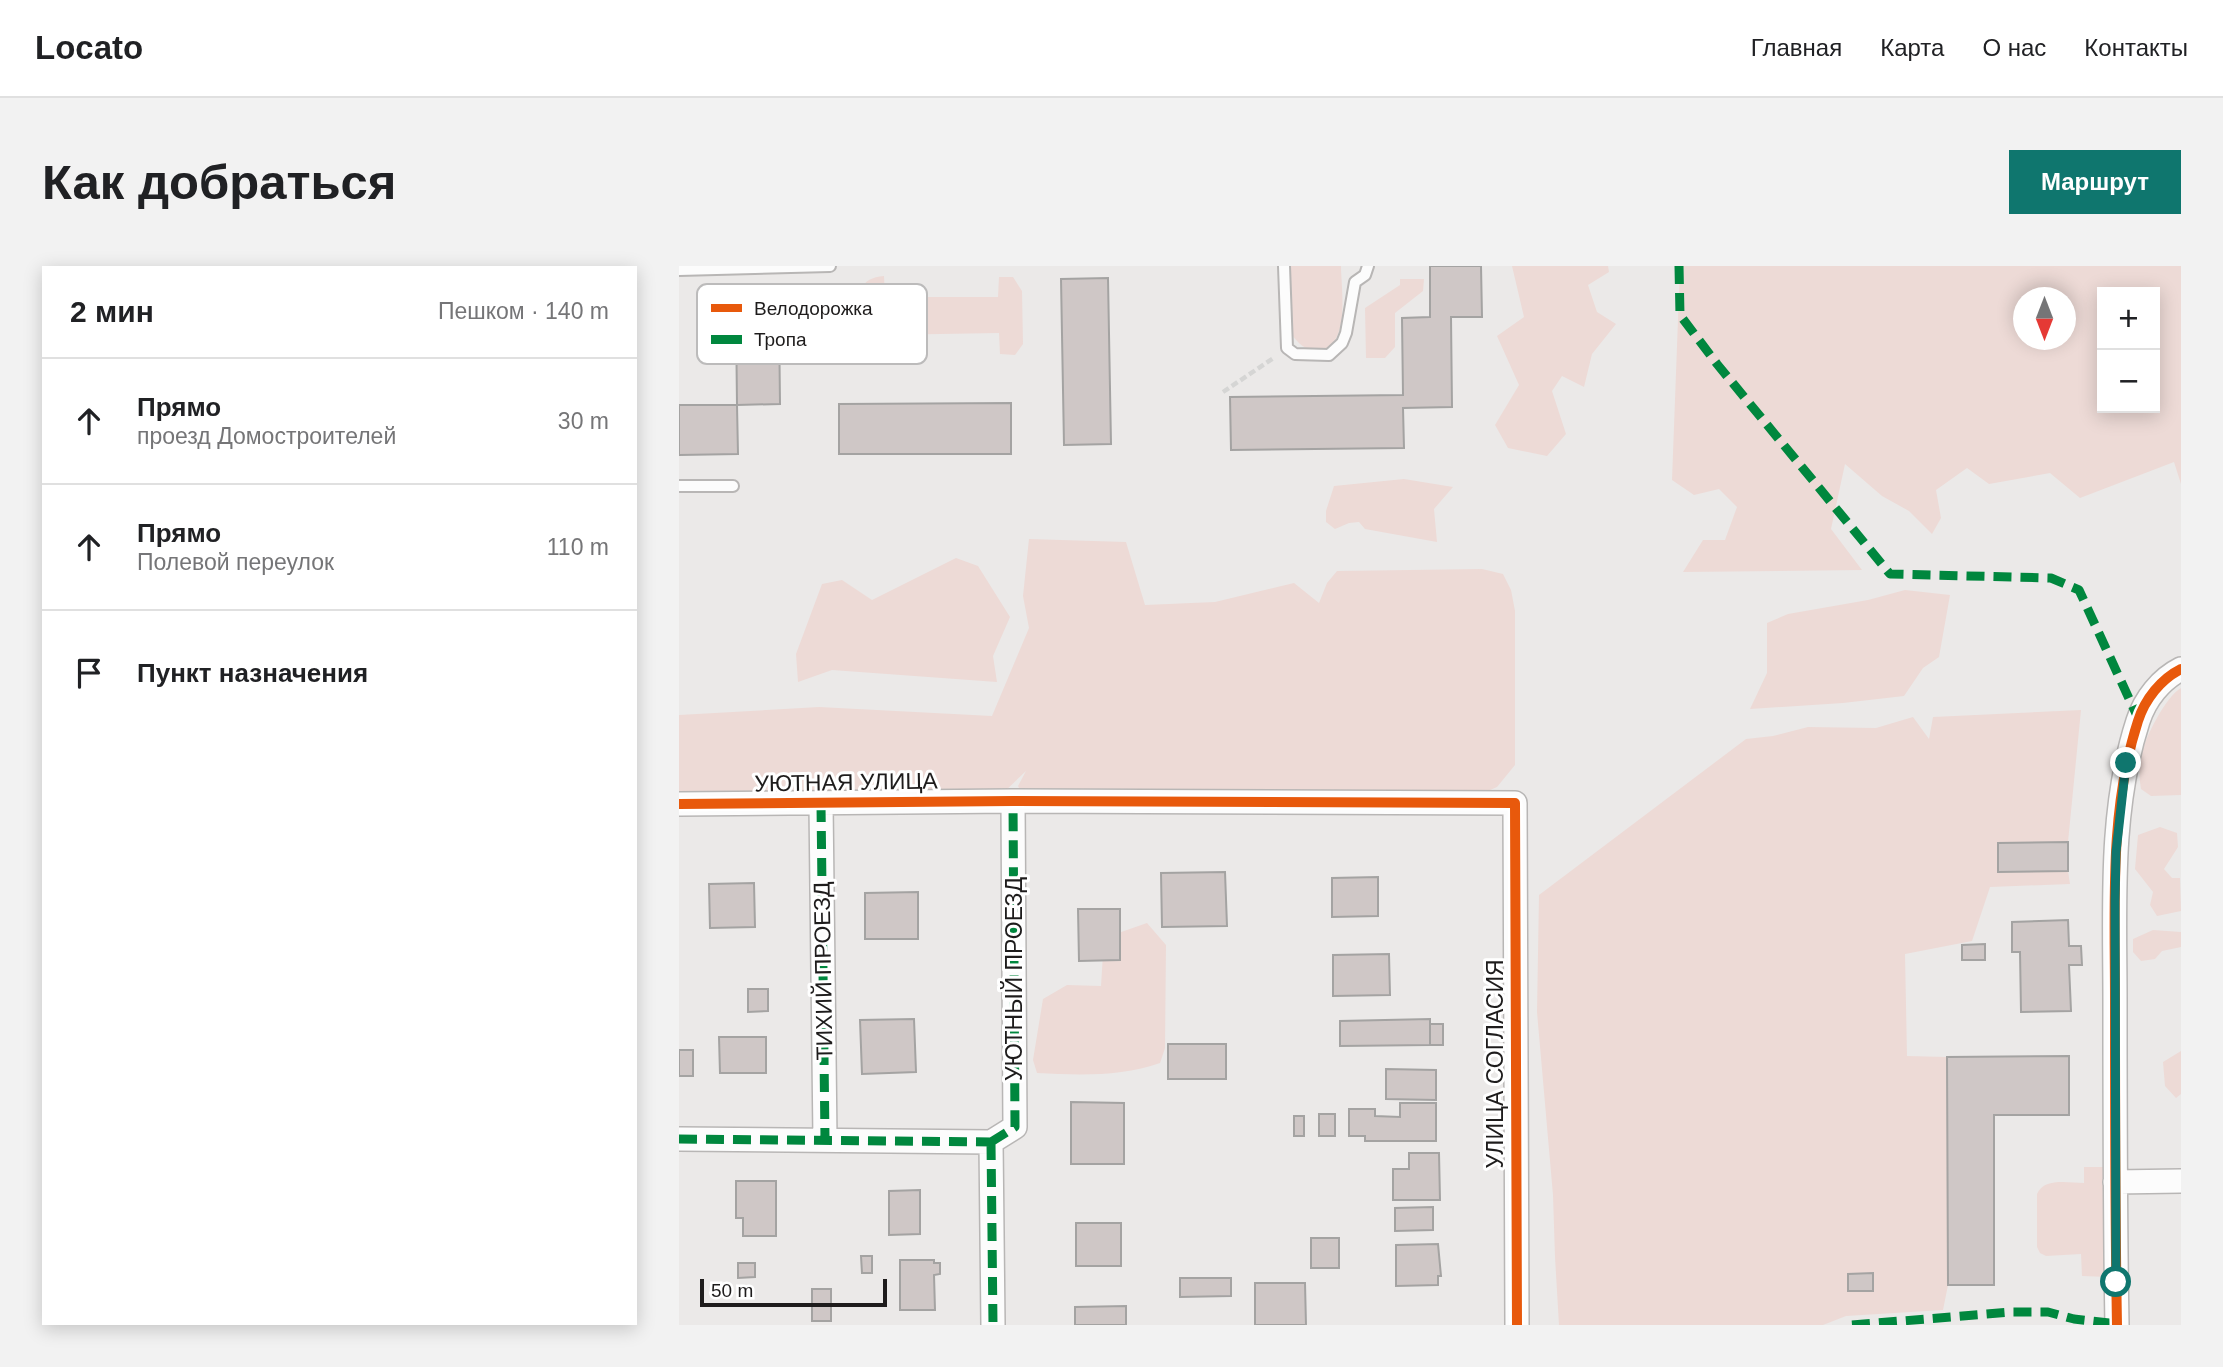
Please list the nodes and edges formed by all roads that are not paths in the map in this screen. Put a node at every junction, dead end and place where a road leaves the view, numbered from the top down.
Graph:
1 (830, 266) edge
2 (1284, 266) edge
3 (1368, 266) edge
4 (679, 270) edge
5 (679, 486) edge
6 (733, 486) dead end
7 (2181, 669) edge
8 (1013, 802) junction
9 (1515, 803) joint
10 (679, 804) edge
11 (821, 804) junction
12 (679, 1139) edge
13 (825, 1139) junction
14 (991, 1142) junction
15 (2181, 1181) edge
16 (2115, 1182) junction
17 (993, 1325) edge
18 (1517, 1325) edge
19 (2117, 1325) edge

1 - 4 lane
2 - 3 lane
5 - 6 lane
7 - 16 street
8 - 9 street, УЮТНАЯ УЛИЦА
8 - 11 street, УЮТНАЯ УЛИЦА
8 - 14 street, УЮТНЫЙ ПРОЕЗД
9 - 18 street, УЛИЦА СОГЛАСИЯ
10 - 11 street, УЮТНАЯ УЛИЦА
11 - 13 street, ТИХИЙ ПРОЕЗД
12 - 13 street
13 - 14 street
14 - 17 street
15 - 16 street
16 - 19 street

